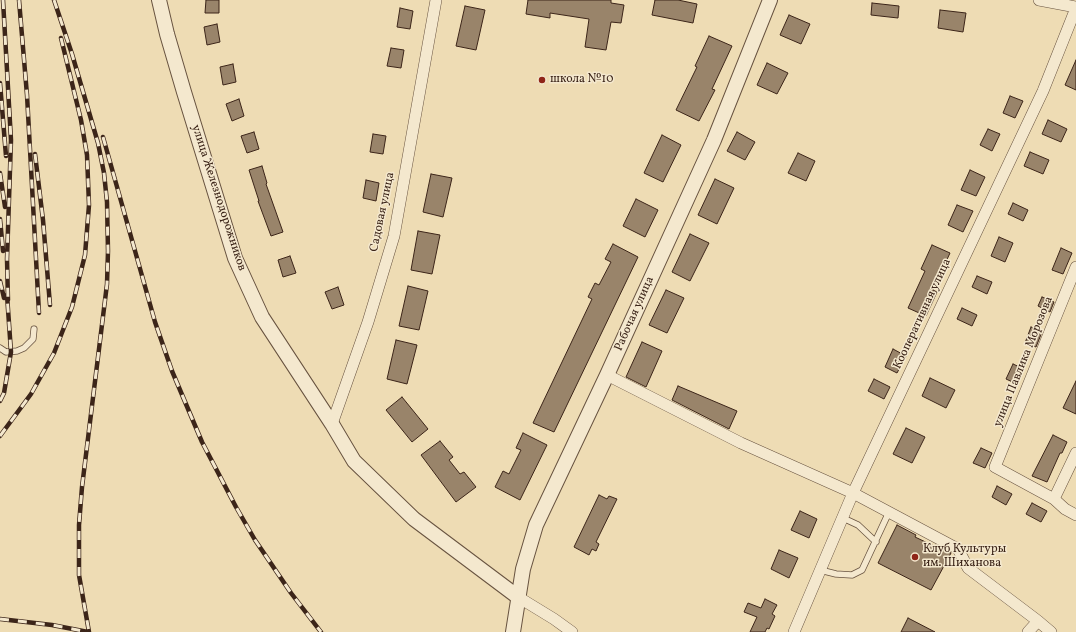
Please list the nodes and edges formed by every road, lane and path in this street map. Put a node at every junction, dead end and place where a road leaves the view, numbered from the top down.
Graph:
1 (159, 0) edge
2 (436, 0) edge
3 (770, 0) edge
4 (1038, 0) edge
5 (1076, 8) edge
6 (1076, 267) edge
7 (34, 329) dead end
8 (0, 348) edge
9 (607, 375) junction
10 (332, 424) junction
11 (1076, 453) edge
12 (853, 493) junction
13 (1054, 499) junction
14 (889, 512) junction
15 (1076, 515) edge
16 (842, 518) junction
17 (876, 542) junction
18 (820, 570) junction
19 (518, 597) junction
20 (1038, 621) junction
21 (513, 632) edge
22 (572, 632) edge
23 (794, 632) edge
24 (1028, 632) edge
25 (1051, 632) edge

1 - 10 street, улица Железнодорожников
2 - 10 street, Садовая улица
3 - 9 street, Рабочая улица
4 - 5 street
5 - 12 street, Кооперативная улица
6 - 13 street, улица Павлика Морозова
7 - 8 lane
9 - 12 street
9 - 19 street, Рабочая улица
10 - 19 street, улица Железнодорожников
11 - 13 street
12 - 14 street
12 - 16 street, Кооперативная улица
13 - 15 street
14 - 17 lane
14 - 20 street
16 - 17 lane
16 - 18 street, Кооперативная улица
17 - 18 lane
18 - 23 street, Кооперативная улица
19 - 21 street, Рабочая улица
19 - 22 street
20 - 24 street
20 - 25 street

